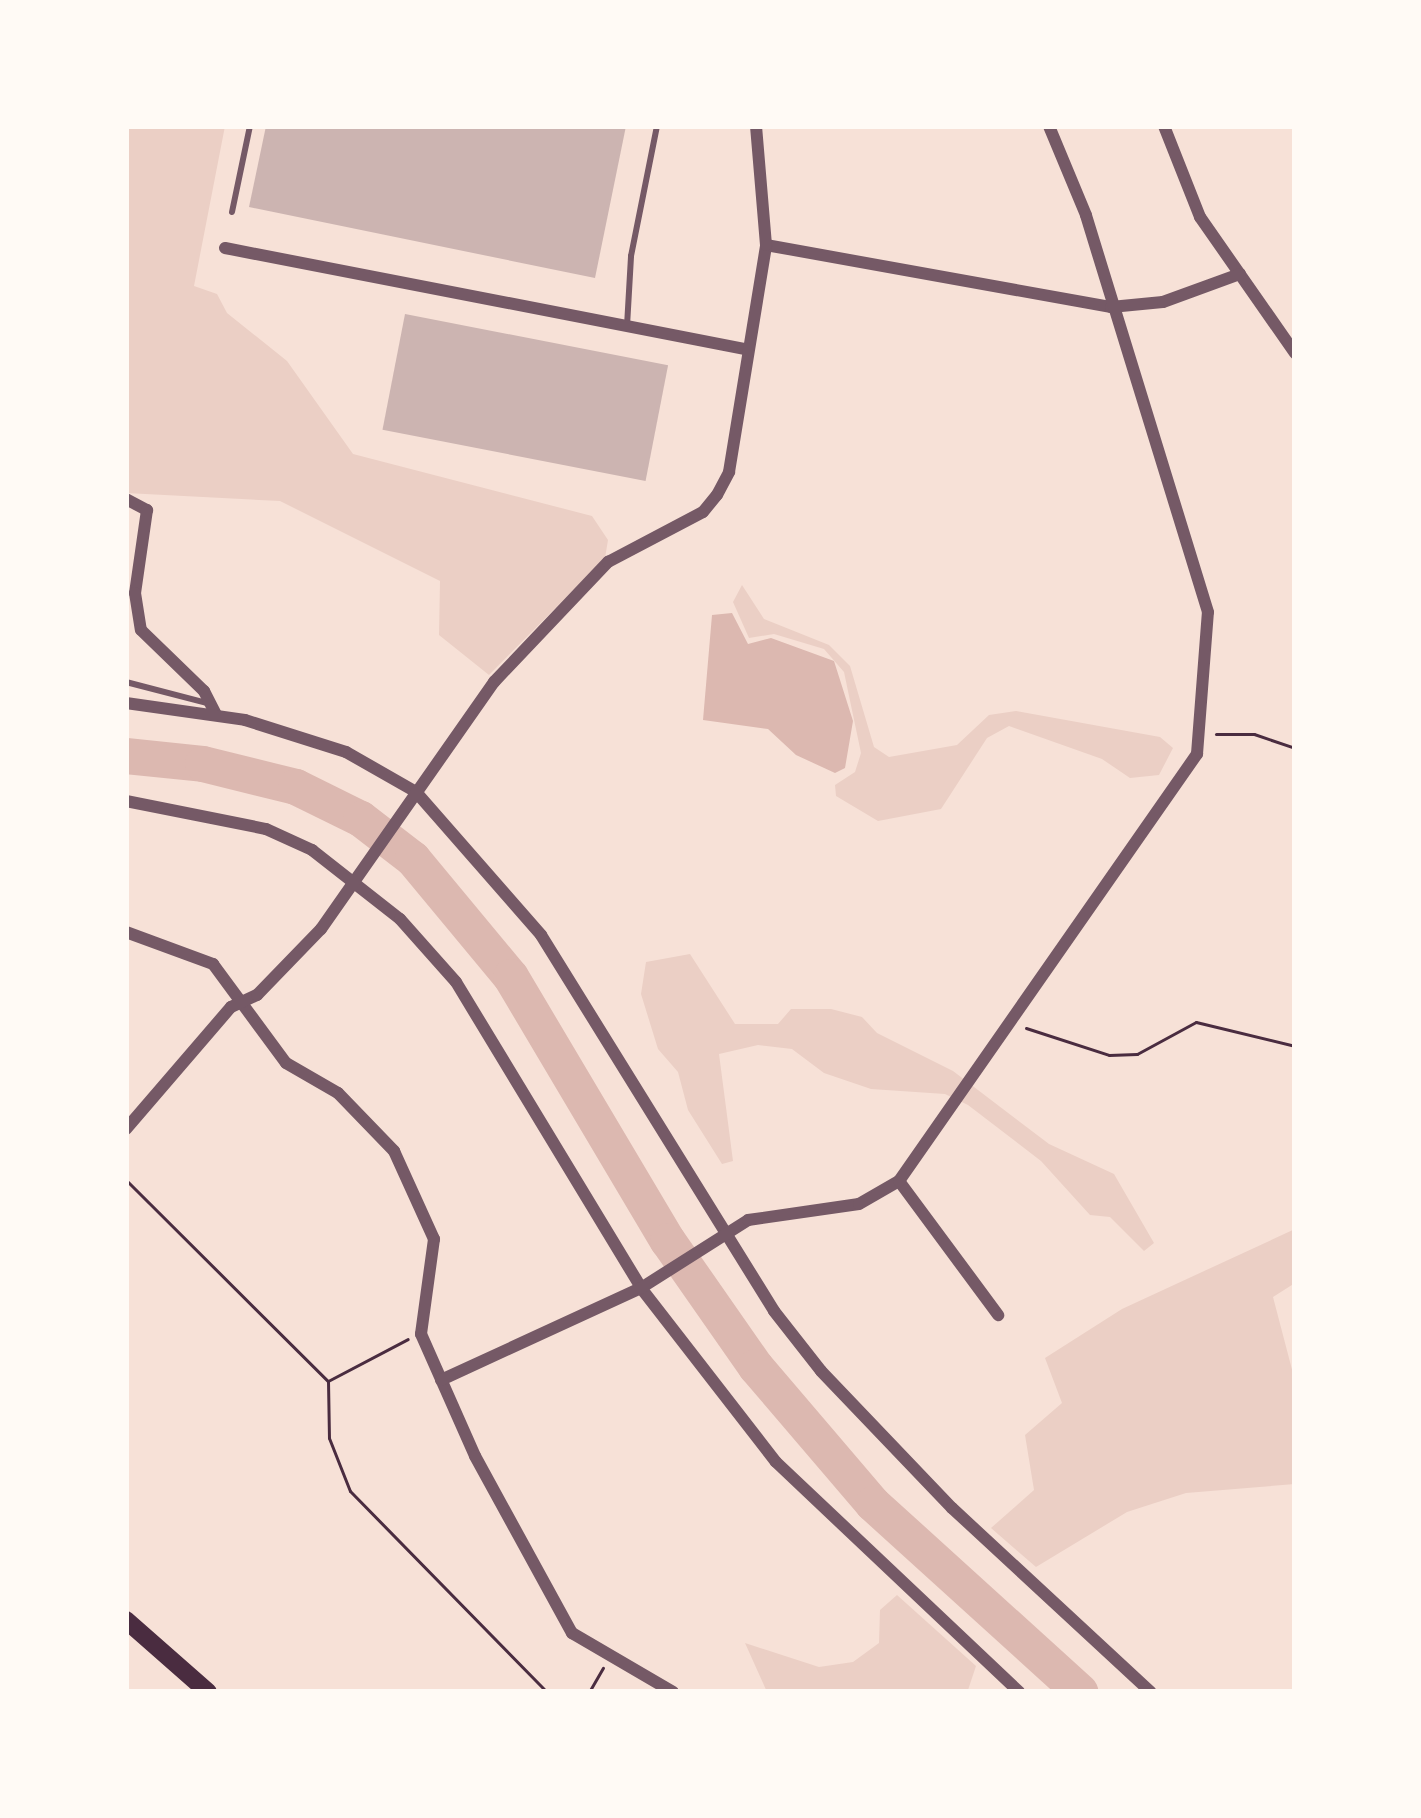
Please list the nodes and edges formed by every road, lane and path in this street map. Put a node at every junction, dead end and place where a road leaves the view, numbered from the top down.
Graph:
1 (250, 126) edge
2 (657, 126) edge
3 (756, 126) edge
4 (1049, 126) edge
5 (1164, 126) edge
6 (232, 212) dead end
7 (766, 244) junction
8 (225, 248) dead end
9 (1240, 274) junction
10 (1111, 307) junction
11 (627, 326) junction
12 (745, 349) junction
13 (1295, 352) edge
14 (126, 499) edge
15 (126, 682) edge
16 (126, 703) edge
17 (213, 708) junction
18 (1202, 734) junction
19 (1295, 748) edge
20 (414, 796) junction
21 (126, 800) edge
22 (357, 876) junction
23 (126, 932) edge
24 (243, 1001) junction
25 (1011, 1020) junction
26 (1295, 1046) edge
27 (126, 1129) edge
28 (126, 1180) edge
29 (899, 1181) junction
30 (721, 1235) junction
31 (644, 1286) junction
32 (998, 1315) dead end
33 (421, 1334) junction
34 (441, 1380) junction
35 (328, 1381) junction
36 (126, 1620) edge
37 (608, 1658) junction
38 (208, 1692) edge
39 (547, 1692) edge
40 (589, 1692) edge
41 (673, 1692) edge
42 (1019, 1692) edge
43 (1151, 1692) edge

1 - 6 lane
2 - 11 lane
3 - 7 street
4 - 10 street
5 - 9 street
7 - 10 street
7 - 12 street
8 - 11 street
9 - 10 street
9 - 13 street
10 - 18 street
11 - 12 street
12 - 20 street
14 - 17 street
15 - 17 lane
16 - 17 street
17 - 20 street
18 - 19 path
18 - 25 street
20 - 22 street
20 - 30 street
21 - 22 street
22 - 24 street
22 - 31 street
23 - 24 street
24 - 27 street
24 - 33 street
25 - 26 path
25 - 29 street
28 - 35 path
29 - 30 street
29 - 32 street
30 - 31 street
30 - 43 street
31 - 34 street
31 - 42 street
33 - 34 street
33 - 35 path
34 - 37 street
35 - 39 path
36 - 38 main road
37 - 40 path
37 - 41 street

